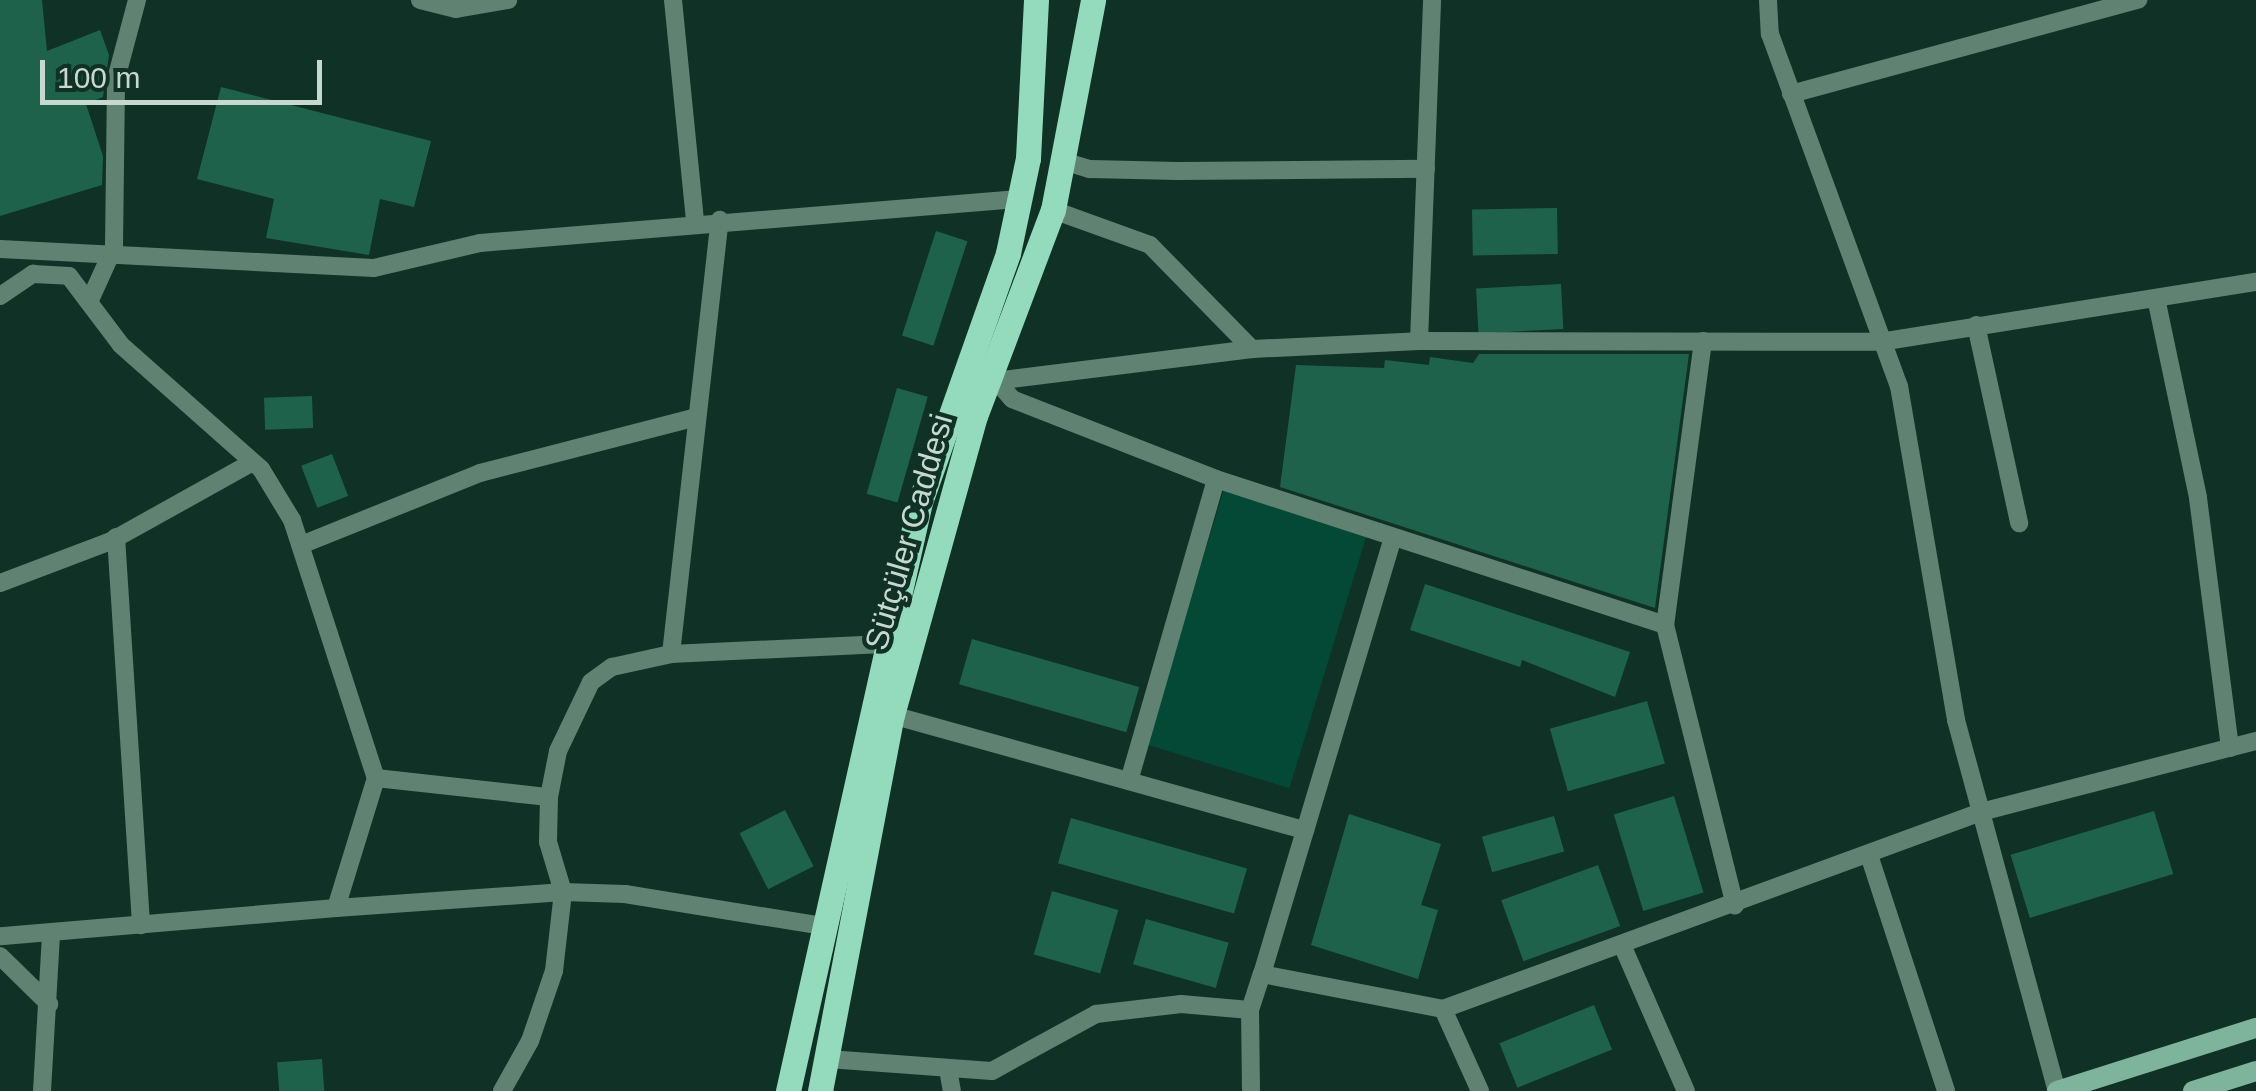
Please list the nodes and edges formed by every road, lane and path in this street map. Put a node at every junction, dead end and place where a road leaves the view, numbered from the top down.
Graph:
1 (420, 0) edge
2 (508, 0) edge
3 (673, 0) edge
4 (1036, 0) edge
5 (1093, 0) edge
6 (1432, 0) edge
7 (1768, 0) edge
8 (2138, 0) edge
9 (132, 1) edge
10 (1791, 94) junction
11 (1064, 161) junction
12 (1426, 169) junction
13 (1020, 199) junction
14 (1053, 210) junction
15 (720, 220) junction
16 (695, 222) junction
17 (0, 249) edge
18 (109, 257) junction
19 (2256, 282) edge
20 (0, 296) edge
21 (2156, 298) junction
22 (90, 300) junction
23 (1976, 325) junction
24 (1419, 341) junction
25 (1703, 341) junction
26 (1880, 342) junction
27 (1252, 349) junction
28 (993, 383) junction
29 (697, 417) junction
30 (253, 462) junction
31 (1216, 479) junction
32 (2019, 524) dead end
33 (1393, 537) junction
34 (116, 538) junction
35 (301, 545) junction
36 (0, 582) edge
37 (1666, 625) junction
38 (884, 644) junction
39 (672, 654) junction
40 (892, 715) junction
41 (2256, 741) edge
42 (2230, 748) junction
43 (376, 778) junction
44 (1130, 781) junction
45 (549, 798) junction
46 (1981, 812) junction
47 (1306, 830) junction
48 (1868, 855) junction
49 (563, 892) junction
50 (1735, 905) junction
51 (336, 908) junction
52 (141, 925) junction
53 (822, 926) junction
54 (51, 933) junction
55 (0, 936) edge
56 (1623, 946) junction
57 (0, 956) edge
58 (1262, 974) junction
59 (48, 1004) junction
60 (1443, 1008) junction
61 (1250, 1010) junction
62 (2256, 1028) edge
63 (828, 1058) junction
64 (948, 1069) junction
65 (2256, 1071) edge
66 (42, 1091) edge
67 (502, 1091) edge
68 (788, 1091) edge
69 (820, 1091) edge
70 (952, 1091) edge
71 (1251, 1091) edge
72 (1480, 1091) edge
73 (1686, 1091) edge
74 (1946, 1091) edge
75 (2057, 1091) edge
76 (2194, 1091) edge

1 - 2 street
3 - 16 street
4 - 13 main road, Sütçüler Caddesi
5 - 11 main road, Sütçüler Caddesi
6 - 12 street
7 - 10 street
8 - 10 street
9 - 18 street
10 - 26 street
11 - 12 street
11 - 14 main road, Sütçüler Caddesi
12 - 24 street
13 - 15 street
13 - 38 main road, Sütçüler Caddesi
14 - 27 street
14 - 28 main road, Sütçüler Caddesi
15 - 16 street
15 - 29 street
16 - 18 street
17 - 18 street
18 - 22 street
19 - 21 street
20 - 22 street
21 - 23 street
21 - 42 street
22 - 30 street
23 - 26 street
23 - 32 street
24 - 25 street
24 - 27 street
25 - 26 street
25 - 37 street
26 - 46 street
27 - 28 street
28 - 31 street
28 - 40 main road, Sütçüler Caddesi
29 - 35 street
29 - 39 street
30 - 34 street
30 - 35 street
31 - 33 street
31 - 44 street
33 - 37 street
33 - 47 street
34 - 36 street
34 - 52 street
35 - 43 street
37 - 50 street
38 - 39 street
38 - 53 main road, Sütçüler Caddesi
39 - 45 street
40 - 44 street
40 - 63 main road, Sütçüler Caddesi
41 - 42 street
42 - 46 street
43 - 45 street
43 - 51 street
44 - 47 street
45 - 49 street
46 - 48 street
46 - 75 street
47 - 58 street
48 - 50 street
48 - 74 street
49 - 51 street
49 - 53 street
49 - 67 street
50 - 56 street
51 - 52 street
52 - 54 street
53 - 68 main road, Sütçüler Caddesi
54 - 55 street
54 - 59 street
56 - 60 street
56 - 73 street
57 - 59 street
58 - 60 street
58 - 61 street
59 - 66 street
60 - 72 street
61 - 64 street
61 - 71 street
62 - 75 main road
63 - 64 street
63 - 69 main road, Sütçüler Caddesi
64 - 70 street
65 - 76 main road

